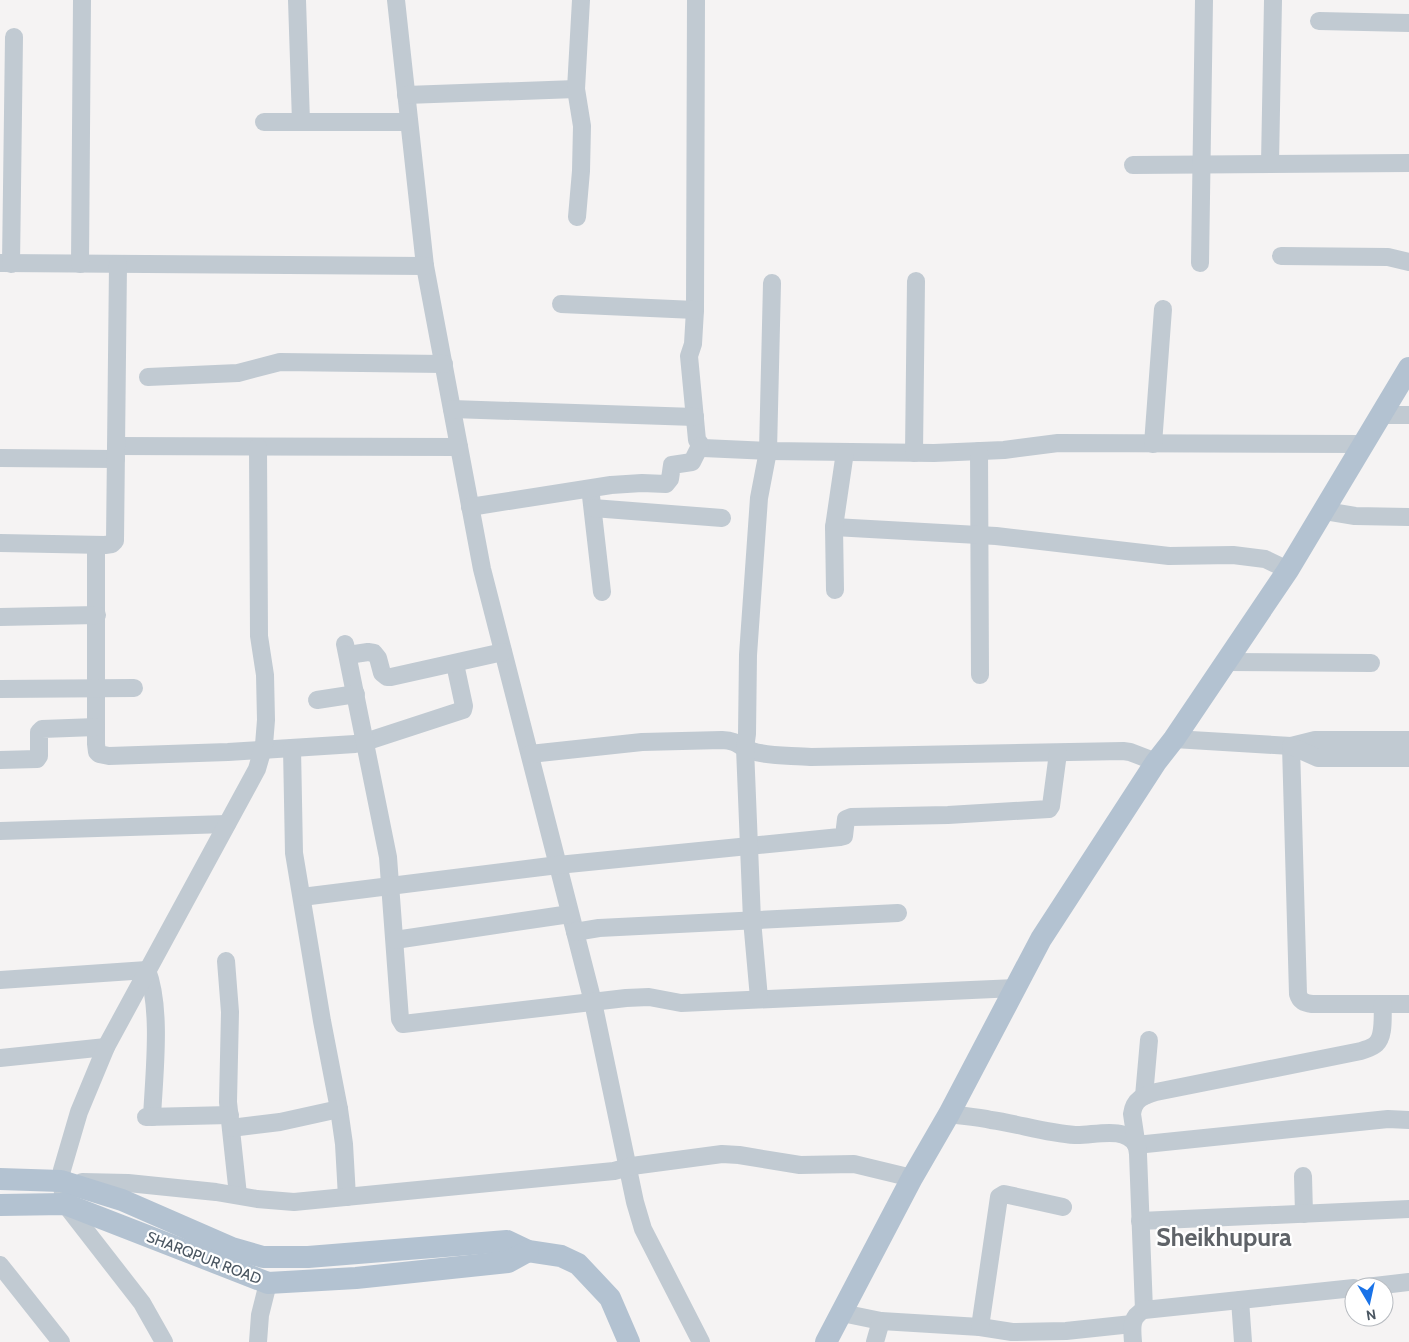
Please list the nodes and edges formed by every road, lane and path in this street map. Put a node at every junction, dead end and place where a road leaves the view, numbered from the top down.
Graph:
1 (82, 0) edge
2 (297, 0) edge
3 (396, 0) edge
4 (581, 0) edge
5 (696, 0) edge
6 (1204, 0) edge
7 (1273, 0) edge
8 (1319, 21) dead end
9 (1409, 23) edge
10 (14, 37) dead end
11 (576, 88) junction
12 (406, 95) junction
13 (6, 119) edge
14 (264, 122) dead end
15 (301, 122) junction
16 (410, 122) junction
17 (1409, 163) edge
18 (1270, 164) junction
19 (1133, 165) dead end
20 (1201, 165) junction
21 (577, 217) dead end
22 (1281, 256) dead end
23 (1409, 262) edge
24 (1200, 263) dead end
25 (6, 264) edge
26 (80, 264) junction
27 (118, 264) junction
28 (425, 266) junction
29 (916, 281) dead end
30 (772, 283) dead end
31 (562, 304) dead end
32 (1163, 309) dead end
33 (695, 310) junction
34 (444, 364) junction
35 (1409, 368) edge
36 (148, 377) dead end
37 (452, 409) junction
38 (1380, 415) junction
39 (1409, 415) edge
40 (695, 416) junction
41 (1153, 444) junction
42 (1363, 444) junction
43 (700, 446) junction
44 (258, 447) junction
45 (459, 447) junction
46 (768, 451) junction
47 (979, 451) junction
48 (116, 452) junction
49 (845, 452) junction
50 (914, 453) junction
51 (0, 458) edge
52 (590, 488) junction
53 (470, 507) junction
54 (592, 508) junction
55 (1324, 511) junction
56 (1409, 517) edge
57 (722, 518) dead end
58 (834, 527) junction
59 (980, 535) junction
60 (0, 543) edge
61 (96, 545) junction
62 (1288, 570) junction
63 (835, 590) dead end
64 (602, 592) dead end
65 (96, 614) junction
66 (0, 617) edge
67 (503, 652) junction
68 (1226, 662) junction
69 (1372, 663) dead end
70 (455, 664) junction
71 (980, 675) dead end
72 (134, 688) dead end
73 (0, 689) edge
74 (96, 689) junction
75 (356, 694) junction
76 (317, 700) dead end
77 (96, 727) junction
78 (1174, 739) junction
79 (1409, 740) edge
80 (366, 742) junction
81 (1291, 746) junction
82 (292, 748) junction
83 (745, 748) junction
84 (263, 749) junction
85 (1058, 752) junction
86 (530, 754) junction
87 (1409, 758) edge
88 (0, 760) edge
89 (1156, 762) junction
90 (227, 824) junction
91 (0, 831) edge
92 (748, 846) junction
93 (558, 865) junction
94 (391, 887) junction
95 (302, 897) junction
96 (898, 913) dead end
97 (570, 914) junction
98 (752, 920) junction
99 (575, 932) junction
100 (394, 940) junction
101 (226, 961) dead end
102 (147, 970) junction
103 (0, 980) edge
104 (1016, 988) junction
105 (759, 998) junction
106 (593, 1002) junction
107 (1383, 1004) junction
108 (1409, 1004) edge
109 (1149, 1040) dead end
110 (106, 1047) junction
111 (0, 1058) edge
112 (1144, 1096) junction
113 (339, 1109) junction
114 (949, 1114) junction
115 (1409, 1120) edge
116 (230, 1121) junction
117 (1136, 1144) junction
118 (628, 1168) junction
119 (1303, 1176) dead end
120 (912, 1178) junction
121 (0, 1179) edge
122 (61, 1181) junction
123 (238, 1196) junction
124 (347, 1197) junction
125 (0, 1204) edge
126 (65, 1204) junction
127 (1064, 1207) dead end
128 (1409, 1209) edge
129 (1304, 1214) junction
130 (1140, 1221) junction
131 (528, 1251) junction
132 (0, 1265) edge
133 (1409, 1282) edge
134 (268, 1283) junction
135 (1394, 1284) edge
136 (1344, 1289) edge
137 (1240, 1300) junction
138 (1144, 1310) junction
139 (842, 1313) junction
140 (881, 1321) junction
141 (1132, 1324) junction
142 (980, 1327) junction
143 (61, 1342) edge
144 (164, 1342) edge
145 (258, 1342) edge
146 (629, 1342) edge
147 (701, 1342) edge
148 (826, 1342) edge
149 (876, 1342) edge
150 (1133, 1342) edge
151 (1243, 1342) edge

1 - 26 street
2 - 15 street
3 - 12 street
4 - 11 street
5 - 33 street
6 - 20 street
7 - 18 street
8 - 9 street
10 - 13 street
11 - 12 street
11 - 21 street
12 - 16 street
13 - 25 street
14 - 15 street
15 - 16 street
16 - 28 street
17 - 18 street
18 - 20 street
19 - 20 street
20 - 24 street
22 - 23 street
25 - 26 street
26 - 27 street
27 - 28 street
27 - 48 street
28 - 34 street
29 - 50 street
30 - 46 street
31 - 33 street
32 - 41 street
33 - 40 street
34 - 36 street
34 - 37 street
35 - 38 main road
37 - 40 street
37 - 45 street
38 - 39 street
38 - 42 main road
40 - 43 street
41 - 42 street
41 - 47 street
42 - 55 main road
43 - 46 street
43 - 52 street
44 - 45 street
44 - 48 street
44 - 84 street
45 - 53 street
46 - 49 street
46 - 83 street
47 - 50 street
47 - 59 street
48 - 51 street
48 - 61 street
49 - 50 street
49 - 58 street
52 - 53 street
52 - 54 street
53 - 67 street
54 - 57 street
54 - 64 street
55 - 56 street
55 - 62 main road
58 - 59 street
58 - 63 street
59 - 62 street
59 - 71 street
60 - 61 street
61 - 65 street
62 - 68 main road
65 - 66 street
65 - 74 street
67 - 70 street
67 - 86 street
68 - 69 street
68 - 78 main road
70 - 75 street
70 - 80 street
72 - 74 street
73 - 74 street
74 - 77 street
75 - 76 street
75 - 80 street
77 - 84 street
77 - 88 street
78 - 81 street
78 - 89 main road
79 - 81 street
80 - 82 street
80 - 94 street
81 - 87 street
81 - 107 street
82 - 84 street
82 - 95 street
83 - 85 street
83 - 86 street
83 - 92 street
84 - 90 street
85 - 89 street
85 - 92 street
86 - 93 street
89 - 104 main road
90 - 91 street
90 - 102 street
92 - 93 street
92 - 98 street
93 - 94 street
93 - 97 street
94 - 95 street
94 - 100 street
95 - 113 street
96 - 98 street
97 - 99 street
97 - 100 street
98 - 99 street
98 - 105 street
99 - 106 street
100 - 106 street
101 - 116 street
102 - 103 street
102 - 110 street
102 - 116 street
104 - 105 street
104 - 114 main road
105 - 106 street
106 - 118 street
107 - 108 street
107 - 112 street
109 - 112 street
110 - 111 street
110 - 122 street
112 - 117 street
113 - 116 street
113 - 124 street
114 - 117 street
114 - 120 main road
115 - 117 street
116 - 123 street
117 - 130 street
118 - 120 street
118 - 124 street
118 - 147 street
119 - 129 street
120 - 139 main road
121 - 122 main road, SHARQPUR ROAD
122 - 123 street
122 - 126 street
122 - 131 main road, SHARQPUR ROAD
123 - 124 street
125 - 126 main road, SHARQPUR ROAD
126 - 134 main road, SHARQPUR ROAD
126 - 144 street
127 - 142 street
128 - 129 street
129 - 130 street
130 - 138 street
131 - 134 main road, SHARQPUR ROAD
131 - 146 main road, SHARQPUR ROAD
132 - 143 street
133 - 135 street
134 - 145 street
136 - 137 street
137 - 138 street
137 - 151 street
138 - 141 street
139 - 140 street
139 - 148 main road
140 - 142 street
140 - 149 street
141 - 142 street
141 - 150 street

